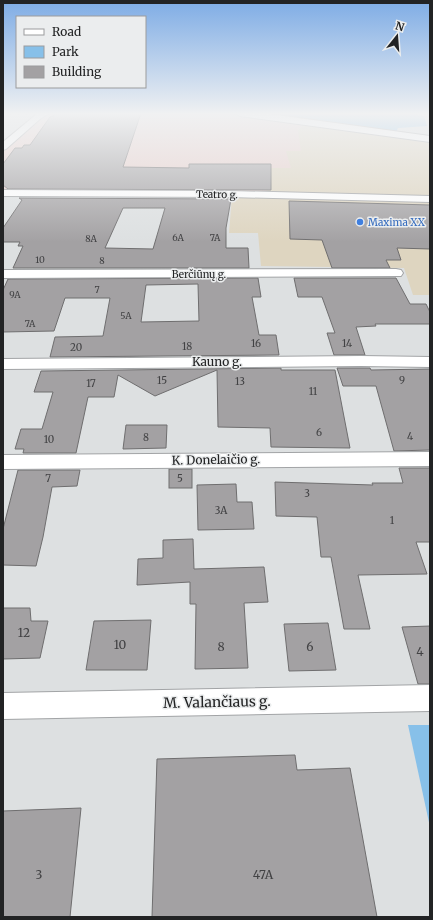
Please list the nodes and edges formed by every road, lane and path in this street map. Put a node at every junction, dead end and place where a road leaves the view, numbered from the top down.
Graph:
1 (3, 193) edge
2 (430, 200) edge
3 (396, 273) dead end
4 (3, 274) edge
5 (430, 362) edge
6 (3, 364) edge
7 (430, 459) edge
8 (3, 462) edge
9 (430, 698) edge
10 (3, 706) edge

1 - 2 street, Teatro g.
3 - 4 street, Berčiūnų g.
5 - 6 street, Kauno g.
7 - 8 street, K. Donelaičio g.
9 - 10 street, M. Valančiaus g.

